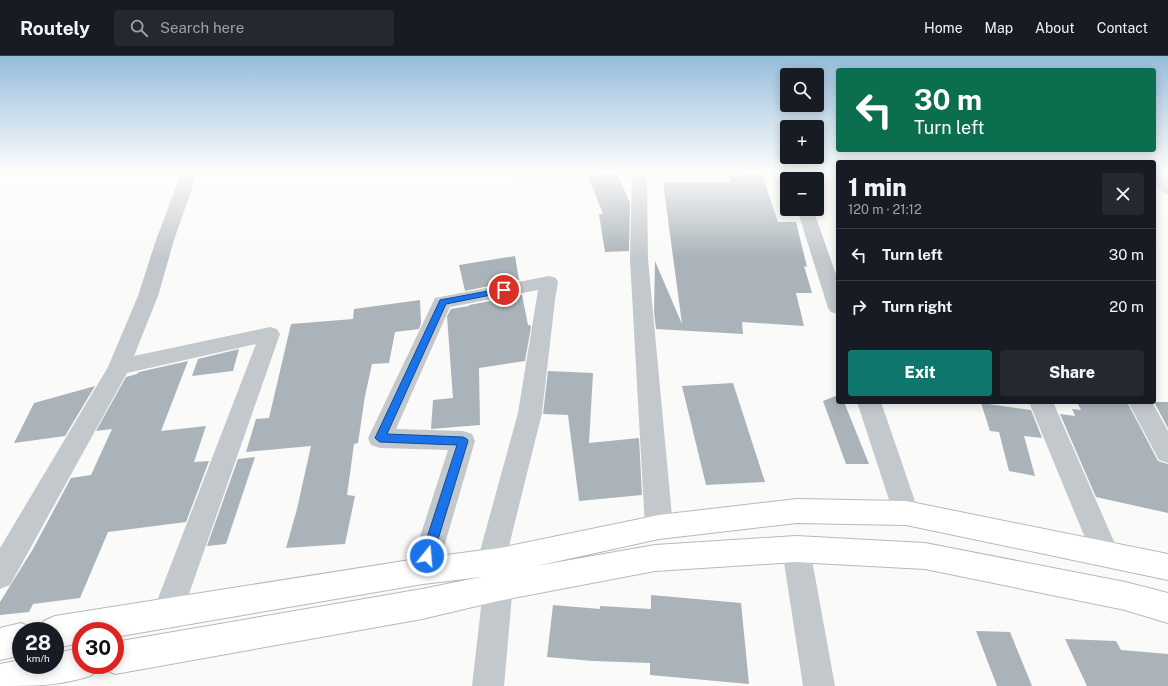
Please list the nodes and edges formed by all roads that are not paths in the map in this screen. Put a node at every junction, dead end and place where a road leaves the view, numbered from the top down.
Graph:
1 (179, 200) edge
2 (640, 200) edge
3 (807, 216) edge
4 (836, 302) edge
5 (120, 367) junction
6 (870, 404) edge
7 (1042, 404) edge
8 (1141, 404) edge
9 (1168, 453) edge
10 (906, 513) junction
11 (659, 527) junction
12 (796, 549) junction
13 (1105, 553) junction
14 (1168, 567) edge
15 (496, 570) junction
16 (423, 571) junction
17 (0, 575) edge
18 (1168, 608) edge
19 (167, 614) junction
20 (64, 631) edge
21 (12, 641) edge
22 (0, 644) edge
23 (124, 656) edge
24 (72, 666) edge
25 (0, 680) edge
26 (488, 686) edge
27 (819, 686) edge

1 - 5 street
2 - 11 street
3 - 4 street
5 - 17 street
5 - 19 street
6 - 10 street
7 - 13 street
8 - 9 street
10 - 11 main road
10 - 13 main road
11 - 15 main road
12 - 15 main road
12 - 18 main road
12 - 27 street
13 - 14 main road
15 - 16 main road
15 - 16 street
15 - 23 main road
15 - 26 street
16 - 19 main road
19 - 20 main road
21 - 22 main road
24 - 25 main road

